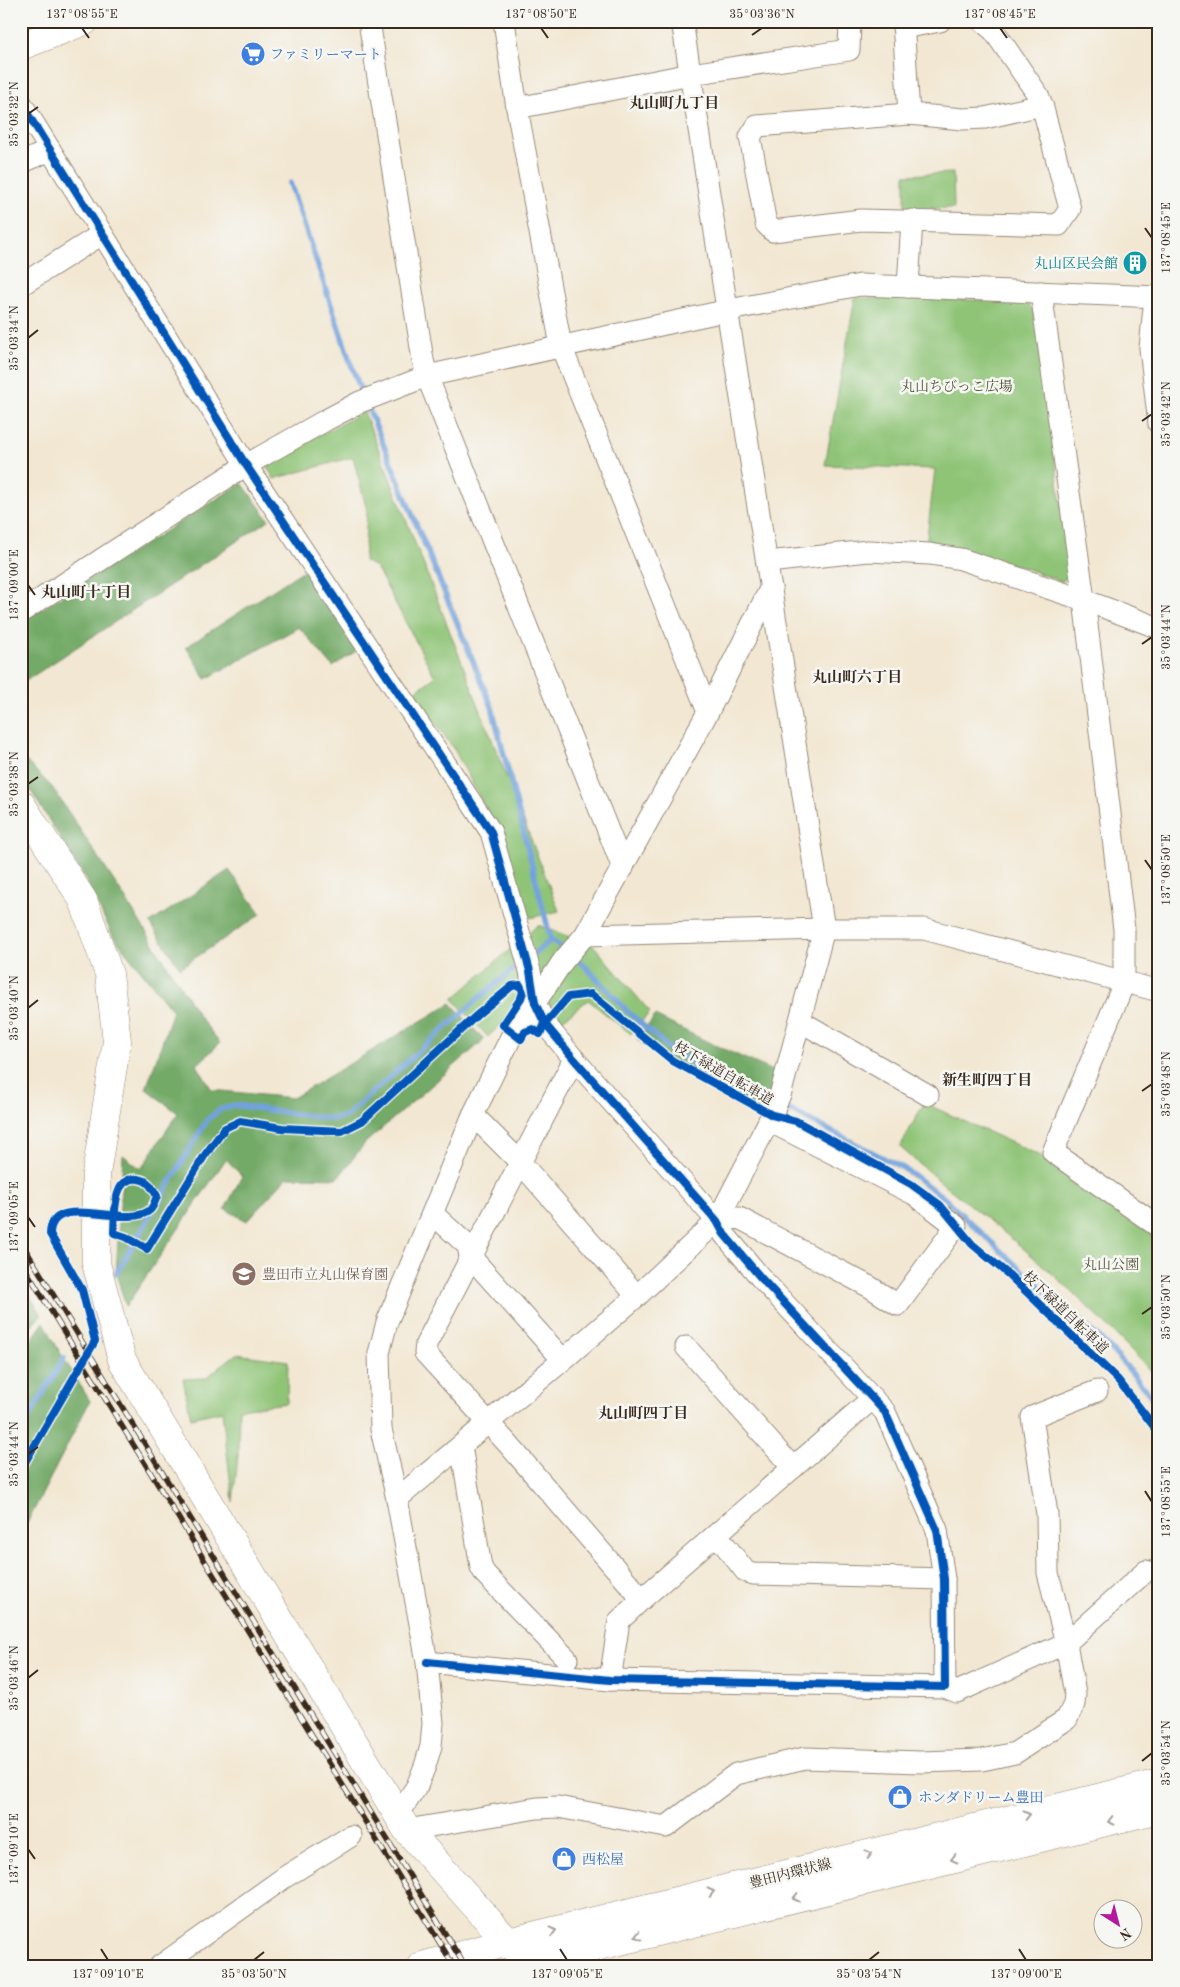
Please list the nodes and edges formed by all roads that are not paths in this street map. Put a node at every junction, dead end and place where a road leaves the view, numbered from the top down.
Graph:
1 (85, 21) edge
2 (369, 21) edge
3 (504, 21) edge
4 (682, 21) edge
5 (850, 21) edge
6 (940, 21) edge
7 (982, 21) edge
8 (903, 25) edge
9 (21, 46) edge
10 (691, 74) junction
11 (21, 103) edge
12 (1042, 105) junction
13 (517, 108) junction
14 (909, 114) junction
15 (50, 150) junction
16 (21, 163) edge
17 (912, 220) junction
18 (102, 234) junction
19 (21, 285) edge
20 (908, 287) junction
21 (1041, 292) junction
22 (1157, 297) edge
23 (729, 310) junction
24 (561, 346) junction
25 (427, 376) junction
26 (1156, 380) edge
27 (1159, 424) edge
28 (246, 465) junction
29 (768, 562) junction
30 (771, 587) junction
31 (1084, 600) junction
32 (21, 612) edge
33 (1159, 628) edge
34 (708, 712) junction
35 (21, 804) edge
36 (623, 868) junction
37 (824, 929) junction
38 (583, 938) junction
39 (1124, 983) junction
40 (1159, 991) edge
41 (535, 1003) junction
42 (800, 1021) junction
43 (574, 1059) junction
44 (928, 1095) dead end
45 (473, 1115) junction
46 (771, 1117) junction
47 (519, 1161) junction
48 (433, 1214) junction
49 (717, 1221) junction
50 (1159, 1227) edge
51 (470, 1256) junction
52 (637, 1296) junction
53 (686, 1347) dead end
54 (563, 1360) junction
55 (1097, 1391) dead end
56 (873, 1398) junction
57 (488, 1423) junction
58 (461, 1446) junction
59 (793, 1468) junction
60 (397, 1499) junction
61 (717, 1536) junction
62 (1146, 1571) dead end
63 (944, 1579) junction
64 (642, 1599) junction
65 (1066, 1643) junction
66 (567, 1659) dead end
67 (427, 1662) junction
68 (610, 1680) junction
69 (945, 1687) junction
70 (1159, 1783) edge
71 (1159, 1809) edge
72 (403, 1822) junction
73 (351, 1836) dead end
74 (522, 1959) edge
75 (160, 1966) edge
76 (422, 1966) edge

1 - 9 street
2 - 25 street
3 - 13 street
4 - 10 street
5 - 10 street
6 - 8 street
7 - 12 street
8 - 14 street
10 - 13 street
10 - 23 street
11 - 15 street
12 - 14 street
12 - 17 street
13 - 24 street
14 - 17 street
15 - 16 street
15 - 18 street
17 - 20 street
18 - 19 street
18 - 28 street
20 - 21 street
20 - 23 street
21 - 22 street
21 - 31 street
22 - 26 street
23 - 24 street
23 - 29 street
24 - 25 street
24 - 34 street
25 - 28 street
25 - 36 street
26 - 27 street
28 - 32 street
28 - 41 street
29 - 30 street
29 - 31 street
30 - 34 street
30 - 37 street
31 - 33 street
31 - 39 street
34 - 36 street
35 - 72 street
36 - 38 street
37 - 38 street
37 - 39 street
37 - 42 street
38 - 41 street
39 - 40 street
39 - 50 street
41 - 43 street
41 - 45 street
42 - 44 street
42 - 46 street
43 - 47 street
43 - 49 street
45 - 47 street
45 - 48 street
46 - 49 street
46 - 49 street
47 - 51 street
47 - 52 street
48 - 51 street
48 - 60 street
49 - 52 street
49 - 56 street
51 - 54 street
51 - 57 street
52 - 54 street
53 - 59 street
54 - 57 street
55 - 65 street
56 - 59 street
56 - 63 street
57 - 58 street
57 - 64 street
58 - 60 street
58 - 66 street
59 - 61 street
60 - 67 street
61 - 63 street
61 - 64 street
62 - 65 street
63 - 69 street
64 - 68 street
65 - 69 street
65 - 72 street
67 - 68 street
67 - 72 street
68 - 69 street
74 -> 70 street, 豊田内環状線
71 -> 74 street, 豊田内環状線
72 - 74 street
73 - 75 street
74 - 76 street, 豊田内環状線

